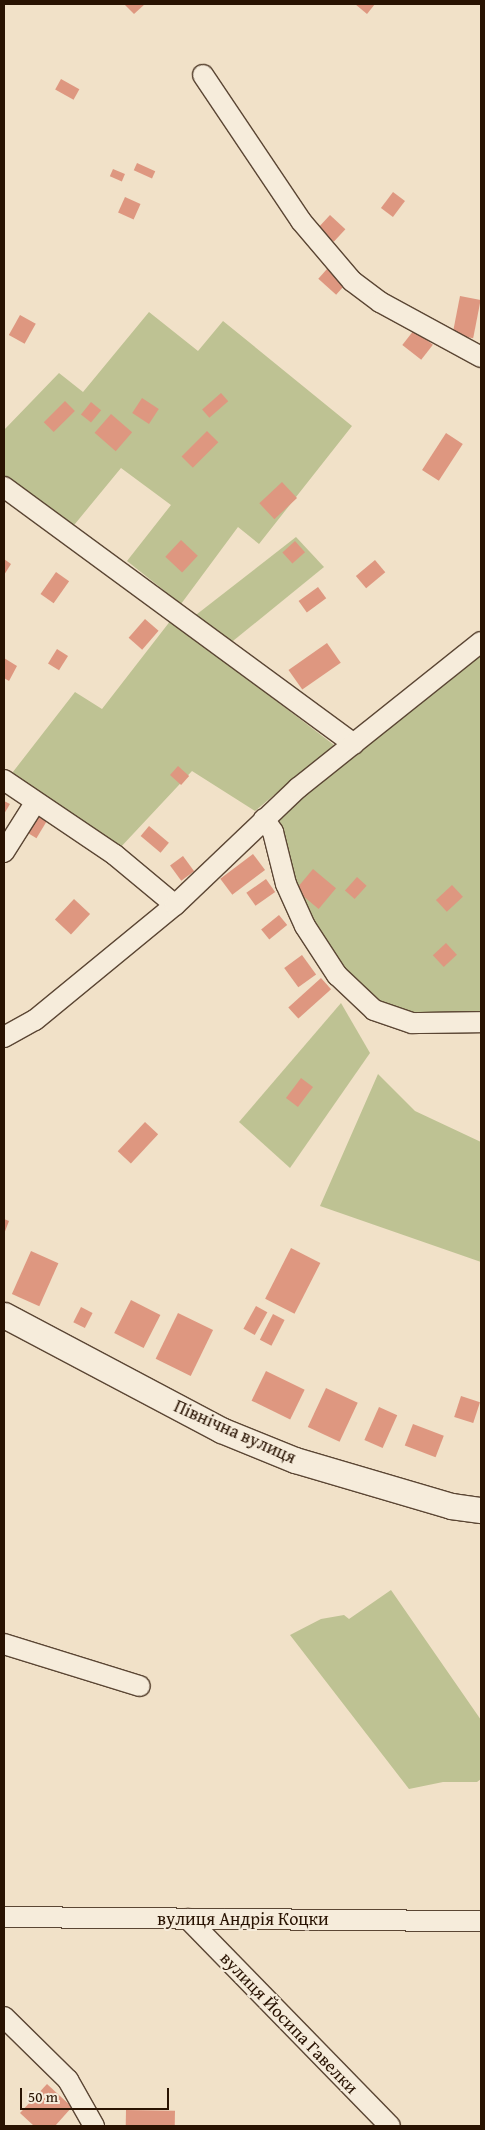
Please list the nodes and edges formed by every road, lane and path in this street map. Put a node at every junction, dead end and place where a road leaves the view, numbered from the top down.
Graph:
1 (203, 75) dead end
2 (481, 357) edge
3 (4, 488) edge
4 (481, 642) edge
5 (354, 744) junction
6 (4, 780) edge
7 (35, 803) junction
8 (264, 819) junction
9 (4, 852) edge
10 (175, 905) junction
11 (481, 1022) edge
12 (4, 1037) edge
13 (4, 1315) edge
14 (481, 1510) edge
15 (4, 1644) edge
16 (140, 1686) dead end
17 (4, 1917) edge
18 (188, 1919) junction
19 (481, 1922) edge
20 (4, 2017) edge
21 (94, 2126) edge
22 (390, 2126) edge

1 - 2 street
3 - 5 street
4 - 5 street
5 - 8 street
6 - 7 street
7 - 9 street
7 - 10 street
8 - 10 street
8 - 11 street
10 - 12 street
13 - 14 street, Північна вулиця
15 - 16 street
17 - 18 street, вулиця Андрія Коцки
18 - 19 street, вулиця Андрія Коцки
18 - 22 street, вулиця Йосипа Гавелки
20 - 21 street

